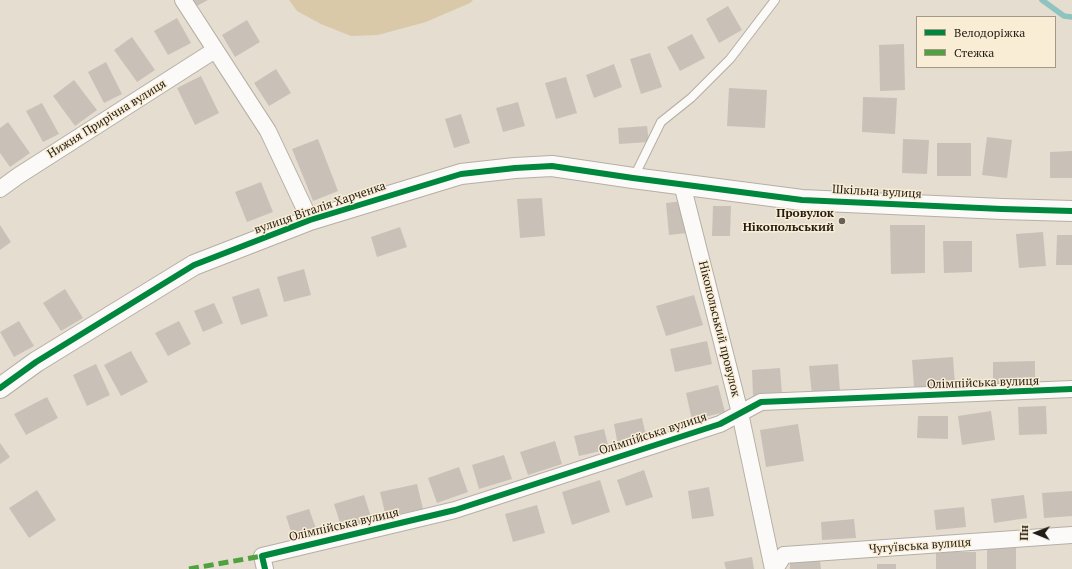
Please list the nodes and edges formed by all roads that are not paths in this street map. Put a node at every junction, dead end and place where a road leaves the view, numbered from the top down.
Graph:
1 (182, 0) edge
2 (775, 0) edge
3 (215, 50) junction
4 (633, 178) junction
5 (682, 184) junction
6 (0, 189) edge
7 (1072, 210) edge
8 (310, 220) junction
9 (0, 388) edge
10 (1072, 389) edge
11 (740, 413) junction
12 (1072, 535) edge
13 (265, 569) edge
14 (774, 569) edge

1 - 3 street
2 - 4 lane
3 - 6 street, Нижня Прирічна вулиця
3 - 8 street
4 - 5 street, вулиця Віталія Харченка
4 - 8 street, вулиця Віталія Харченка
5 - 7 street, Шкільна вулиця
5 - 11 street, Нікопольський провулок
8 - 9 street, вулиця Віталія Харченка
10 - 11 street, Олімпійська вулиця
11 - 13 street, Олімпійська вулиця
11 - 14 street, Нікопольський провулок
12 - 14 street, Чугуївська вулиця

